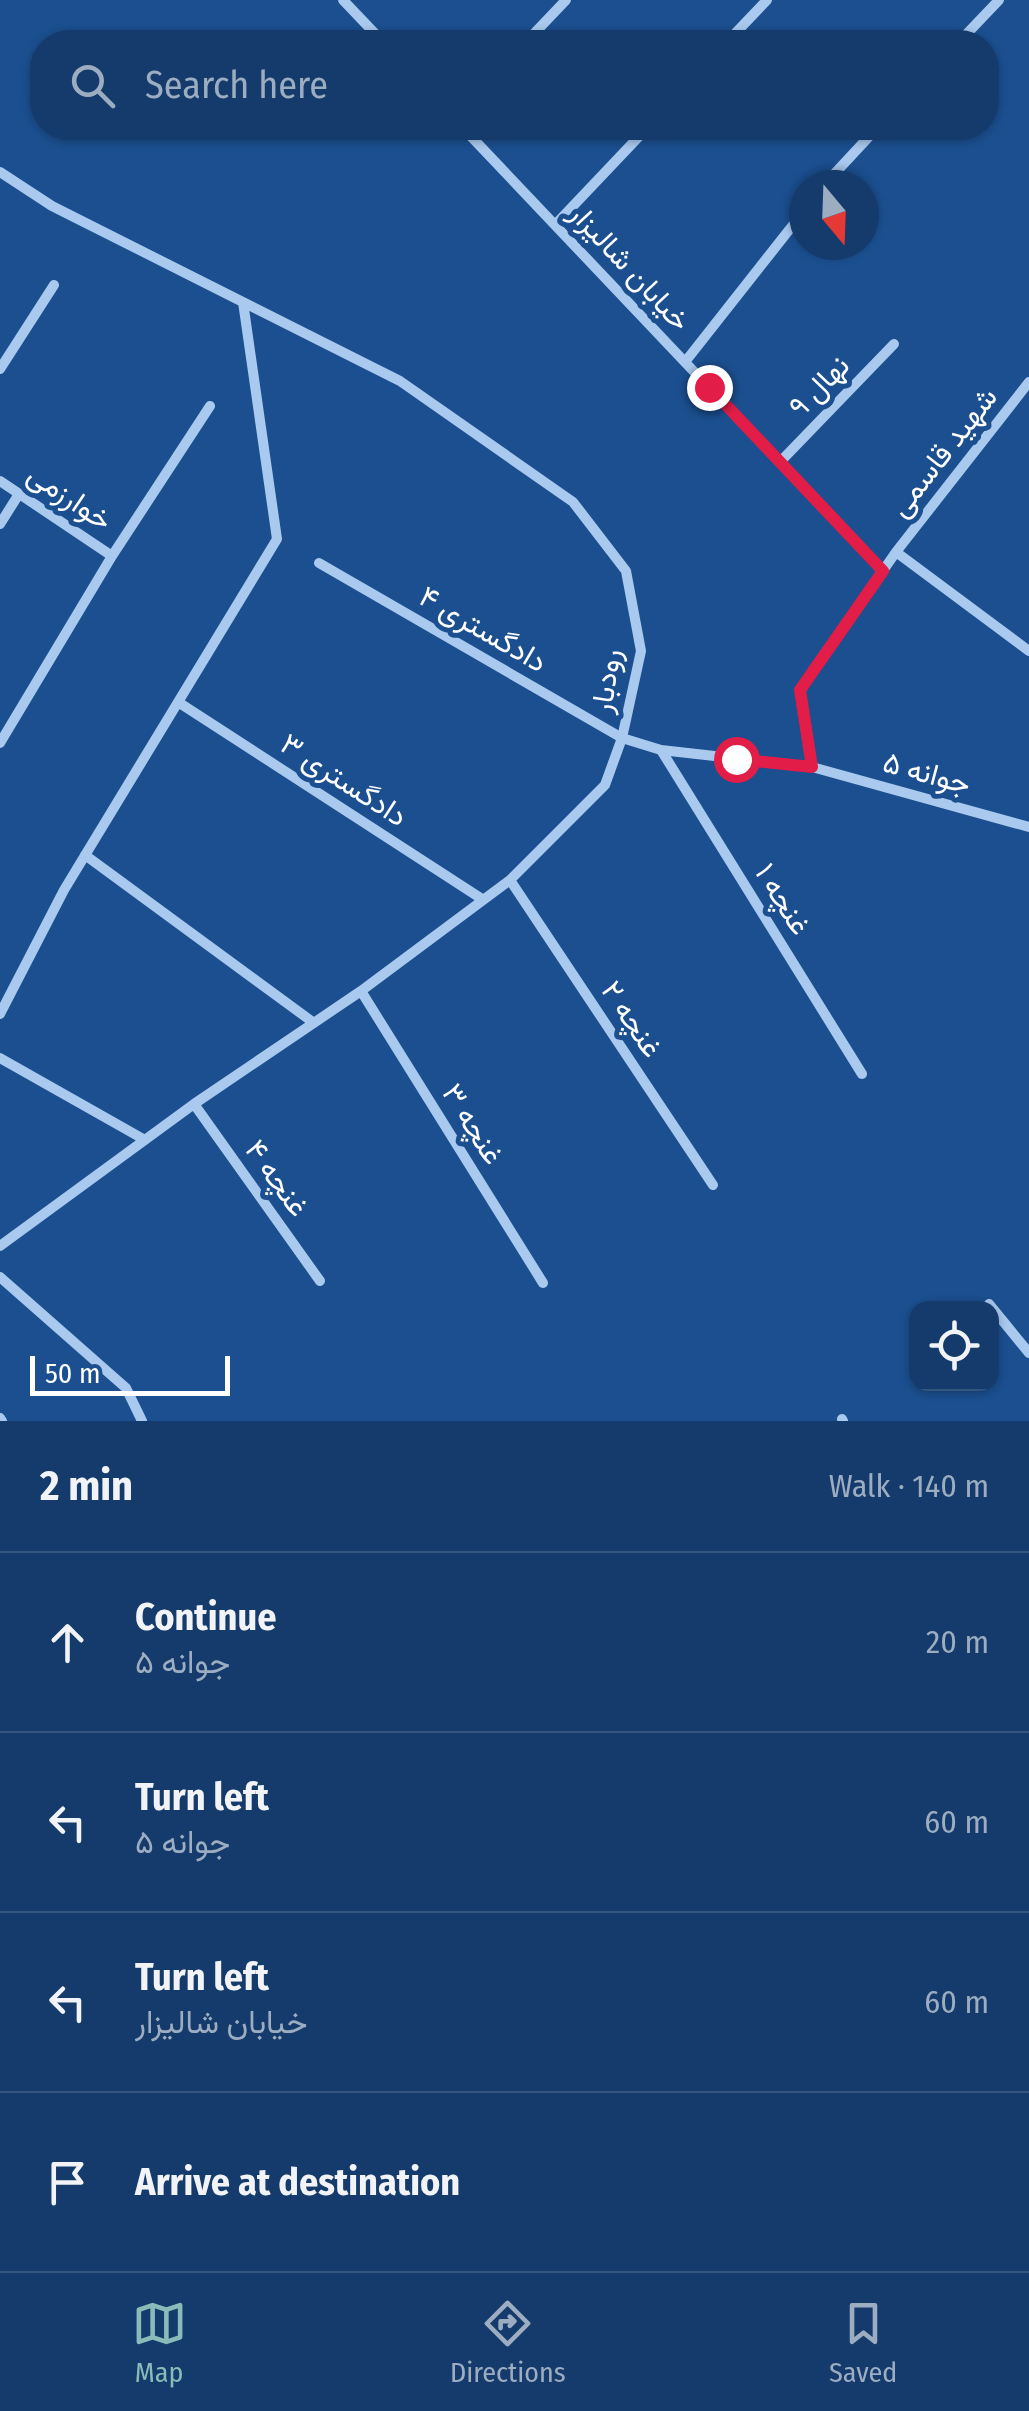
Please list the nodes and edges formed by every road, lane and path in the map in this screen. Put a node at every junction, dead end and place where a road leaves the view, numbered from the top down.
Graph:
1 (343, 0) edge
2 (566, 0) edge
3 (767, 0) edge
4 (999, 0) edge
5 (372, 30) edge
6 (537, 30) edge
7 (738, 30) edge
8 (970, 30) edge
9 (474, 140) edge
10 (636, 140) edge
11 (867, 140) edge
12 (838, 170) edge
13 (0, 172) edge
14 (555, 225) junction
15 (789, 230) edge
16 (54, 285) dead end
17 (243, 302) junction
18 (894, 344) dead end
19 (685, 362) junction
20 (0, 369) edge
21 (1029, 382) edge
22 (210, 406) dead end
23 (780, 462) junction
24 (0, 481) edge
25 (19, 494) junction
26 (0, 524) edge
27 (896, 552) junction
28 (112, 556) junction
29 (319, 563) dead end
30 (883, 571) junction
31 (1029, 651) edge
32 (178, 702) junction
33 (622, 738) junction
34 (0, 743) edge
35 (661, 750) junction
36 (812, 767) junction
37 (1029, 827) edge
38 (85, 855) junction
39 (510, 880) junction
40 (482, 899) junction
41 (361, 991) junction
42 (0, 1014) edge
43 (314, 1023) junction
44 (0, 1058) edge
45 (862, 1074) dead end
46 (194, 1104) junction
47 (145, 1140) junction
48 (713, 1185) dead end
49 (0, 1246) edge
50 (0, 1277) edge
51 (320, 1281) dead end
52 (543, 1282) dead end
53 (999, 1316) edge
54 (1029, 1353) edge
55 (142, 1421) edge

1 - 5 street
2 - 6 street
3 - 7 street
4 - 8 street
9 - 14 street, خیابان شالیزار
10 - 14 street
11 - 12 street
13 - 17 street, رودبار
14 - 19 street, خیابان شالیزار
15 - 19 street
16 - 20 street
17 - 32 street
17 - 33 street, رودبار
18 - 23 street, نهال ۹
19 - 23 street, خیابان شالیزار
21 - 27 street, شهید قاسمی
22 - 28 street
23 - 30 street, خیابان شالیزار
24 - 25 street, خوارزمی
25 - 26 street
25 - 28 street, خوارزمی
27 - 30 street
27 - 31 street
28 - 34 street
29 - 33 street, دادگستری ۴
30 - 36 street
32 - 38 street
32 - 40 street, دادگستری ۳
33 - 35 street, جوانه ۵
33 - 39 street, رودبار
35 - 36 street, جوانه ۵
35 - 45 street, غنچه ۱
36 - 37 street, جوانه ۵
38 - 42 street
38 - 43 street
39 - 40 street, رودبار
39 - 48 street, غنچه ۲
40 - 41 street, رودبار
41 - 43 street, رودبار
41 - 52 street, غنچه ۳
43 - 46 street, رودبار
44 - 47 street
46 - 47 street, رودبار
46 - 51 street, غنچه ۴
47 - 49 street, رودبار
50 - 55 street
53 - 54 street

